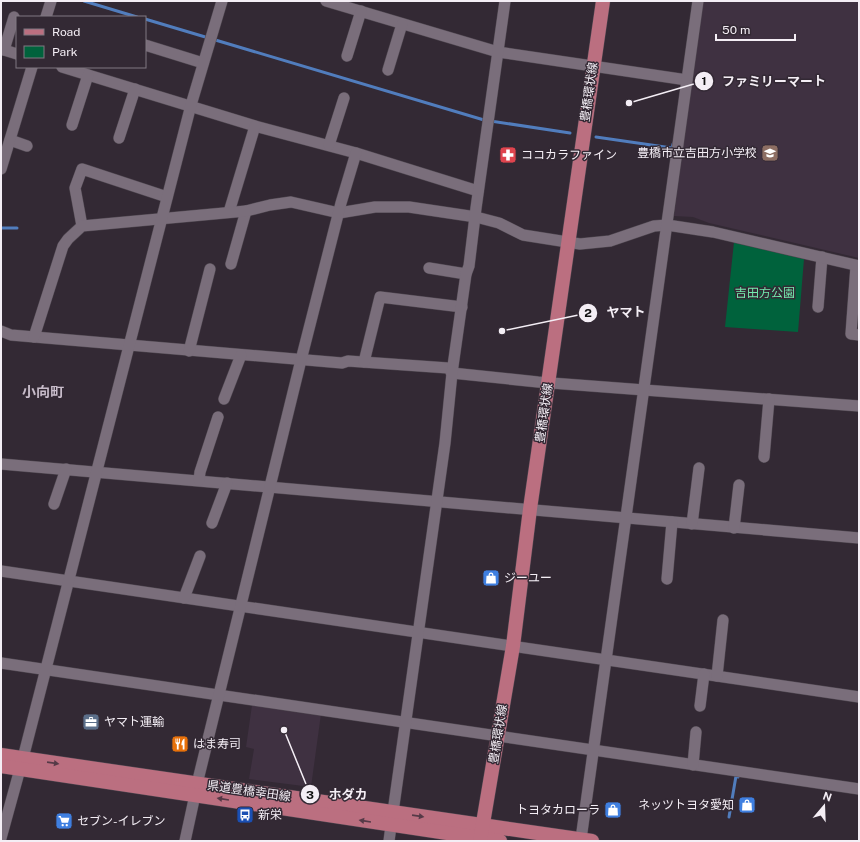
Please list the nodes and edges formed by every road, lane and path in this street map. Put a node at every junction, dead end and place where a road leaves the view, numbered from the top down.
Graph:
1 (51, 1) edge
2 (222, 1) edge
3 (326, 1) edge
4 (506, 1) edge
5 (603, 1) edge
6 (698, 1) edge
7 (361, 11) junction
8 (49, 16) edge
9 (14, 17) dead end
10 (402, 24) junction
11 (146, 45) edge
12 (2, 49) edge
13 (498, 52) junction
14 (16, 54) edge
15 (347, 56) dead end
16 (203, 63) junction
17 (593, 66) junction
18 (32, 68) edge
19 (65, 68) edge
20 (388, 70) dead end
21 (88, 75) junction
22 (687, 80) junction
23 (135, 89) junction
24 (344, 98) dead end
25 (191, 105) junction
26 (72, 125) dead end
27 (255, 126) junction
28 (119, 138) dead end
29 (10, 140) junction
30 (328, 145) junction
31 (27, 146) dead end
32 (356, 153) junction
33 (1, 169) edge
34 (478, 191) junction
35 (167, 196) junction
36 (246, 211) junction
37 (229, 212) junction
38 (339, 213) junction
39 (476, 217) junction
40 (161, 218) junction
41 (667, 225) junction
42 (82, 226) junction
43 (568, 242) junction
44 (822, 257) junction
45 (231, 264) dead end
46 (858, 266) edge
47 (429, 268) dead end
48 (210, 269) dead end
49 (466, 274) junction
50 (818, 307) dead end
51 (462, 308) junction
52 (1, 331) edge
53 (859, 335) edge
54 (34, 337) junction
55 (130, 346) junction
56 (189, 351) junction
57 (241, 355) junction
58 (300, 360) junction
59 (364, 362) junction
60 (452, 373) junction
61 (548, 382) junction
62 (644, 389) junction
63 (224, 399) dead end
64 (769, 399) junction
65 (859, 406) edge
66 (218, 417) dead end
67 (764, 457) dead end
68 (1, 464) edge
69 (699, 468) dead end
70 (66, 469) junction
71 (96, 471) junction
72 (199, 480) junction
73 (227, 483) junction
74 (739, 485) dead end
75 (270, 487) junction
76 (437, 502) junction
77 (54, 504) dead end
78 (530, 509) junction
79 (625, 519) junction
80 (672, 522) junction
81 (212, 523) dead end
82 (692, 524) junction
83 (734, 528) junction
84 (859, 538) edge
85 (200, 556) dead end
86 (1, 571) edge
87 (667, 579) dead end
88 (68, 581) junction
89 (184, 598) junction
90 (240, 606) junction
91 (723, 620) dead end
92 (418, 633) junction
93 (513, 646) junction
94 (606, 659) junction
95 (1, 663) edge
96 (45, 670) junction
97 (704, 674) junction
98 (717, 676) junction
99 (218, 695) junction
100 (859, 696) edge
101 (700, 706) dead end
102 (405, 722) junction
103 (696, 732) dead end
104 (497, 737) junction
105 (594, 750) junction
106 (1, 755) edge
107 (22, 764) junction
108 (692, 765) junction
109 (1, 766) edge
110 (196, 789) junction
111 (859, 789) edge
112 (392, 819) junction
113 (1, 838) edge
114 (488, 838) edge
115 (587, 840) edge
116 (185, 841) edge
117 (389, 841) edge

1 - 8 street
2 - 16 street
3 - 7 street
4 - 13 street
5 - 17 main road, 豊橋環状線
6 - 22 street
7 - 10 street
7 - 15 street
9 - 12 street
10 - 13 street
10 - 20 street
11 - 16 street
12 - 14 street
13 - 17 street
13 - 34 street
16 - 25 street
17 - 22 street
17 - 43 main road, 豊橋環状線
18 - 29 street
19 - 21 street
21 - 23 street
21 - 26 street
22 - 41 street
23 - 25 street
23 - 28 street
24 - 30 street
25 - 27 street
25 - 35 street
27 - 30 street
27 - 37 street
29 - 31 street
29 - 33 street
30 - 32 street
32 - 34 street
32 - 38 street
34 - 39 street
35 - 40 street
35 - 42 street
36 - 37 street
36 - 38 street
36 - 45 street
37 - 40 street
38 - 39 street
38 - 58 street
39 - 43 street
39 - 49 street
40 - 42 street
40 - 55 street
41 - 43 street
41 - 44 street
41 - 62 street
42 - 54 street
43 - 61 main road, 豊橋環状線
44 - 46 street
44 - 50 street
46 - 53 street
47 - 49 street
48 - 56 street
49 - 51 street
51 - 59 street
51 - 60 street
52 - 54 street
54 - 55 street
55 - 56 street
55 - 71 street
56 - 57 street
57 - 58 street
57 - 63 street
58 - 59 street
58 - 75 street
59 - 60 street
60 - 61 street
60 - 76 street
61 - 62 street
61 - 78 main road, 豊橋環状線
62 - 64 street
62 - 79 street
64 - 65 street
64 - 67 street
66 - 72 street
68 - 70 street
69 - 82 street
70 - 71 street
70 - 77 street
71 - 72 street
71 - 88 street
72 - 73 street
73 - 75 street
73 - 81 street
74 - 83 street
75 - 76 street
75 - 90 street
76 - 78 street
76 - 92 street
78 - 79 street
78 - 93 main road, 豊橋環状線
79 - 80 street
79 - 94 street
80 - 82 street
80 - 87 street
82 - 83 street
83 - 84 street
85 - 89 street
86 - 88 street
88 - 89 street
88 - 96 street
89 - 90 street
90 - 92 street
90 - 99 street
91 - 98 street
92 - 93 street
92 - 102 street
93 - 94 street
93 - 104 main road, 豊橋環状線
94 - 97 street
94 - 105 street
95 - 96 street
96 - 99 street
96 - 107 street
97 - 98 street
97 - 101 street
98 - 100 street
99 - 102 street
99 - 110 street
102 - 104 street
102 - 112 street
103 - 108 street
104 - 105 street
104 - 114 main road, 豊橋環状線
105 - 108 street
105 - 115 street
106 - 107 main road, 県道豊橋幸田線
107 - 109 main road, 県道豊橋幸田線
107 - 110 main road, 県道豊橋幸田線
107 - 113 street
108 - 111 street
110 - 112 main road, 県道豊橋幸田線
110 - 116 street
112 - 114 main road, 県道豊橋幸田線
112 - 117 street
114 - 115 main road, 県道豊橋幸田線

